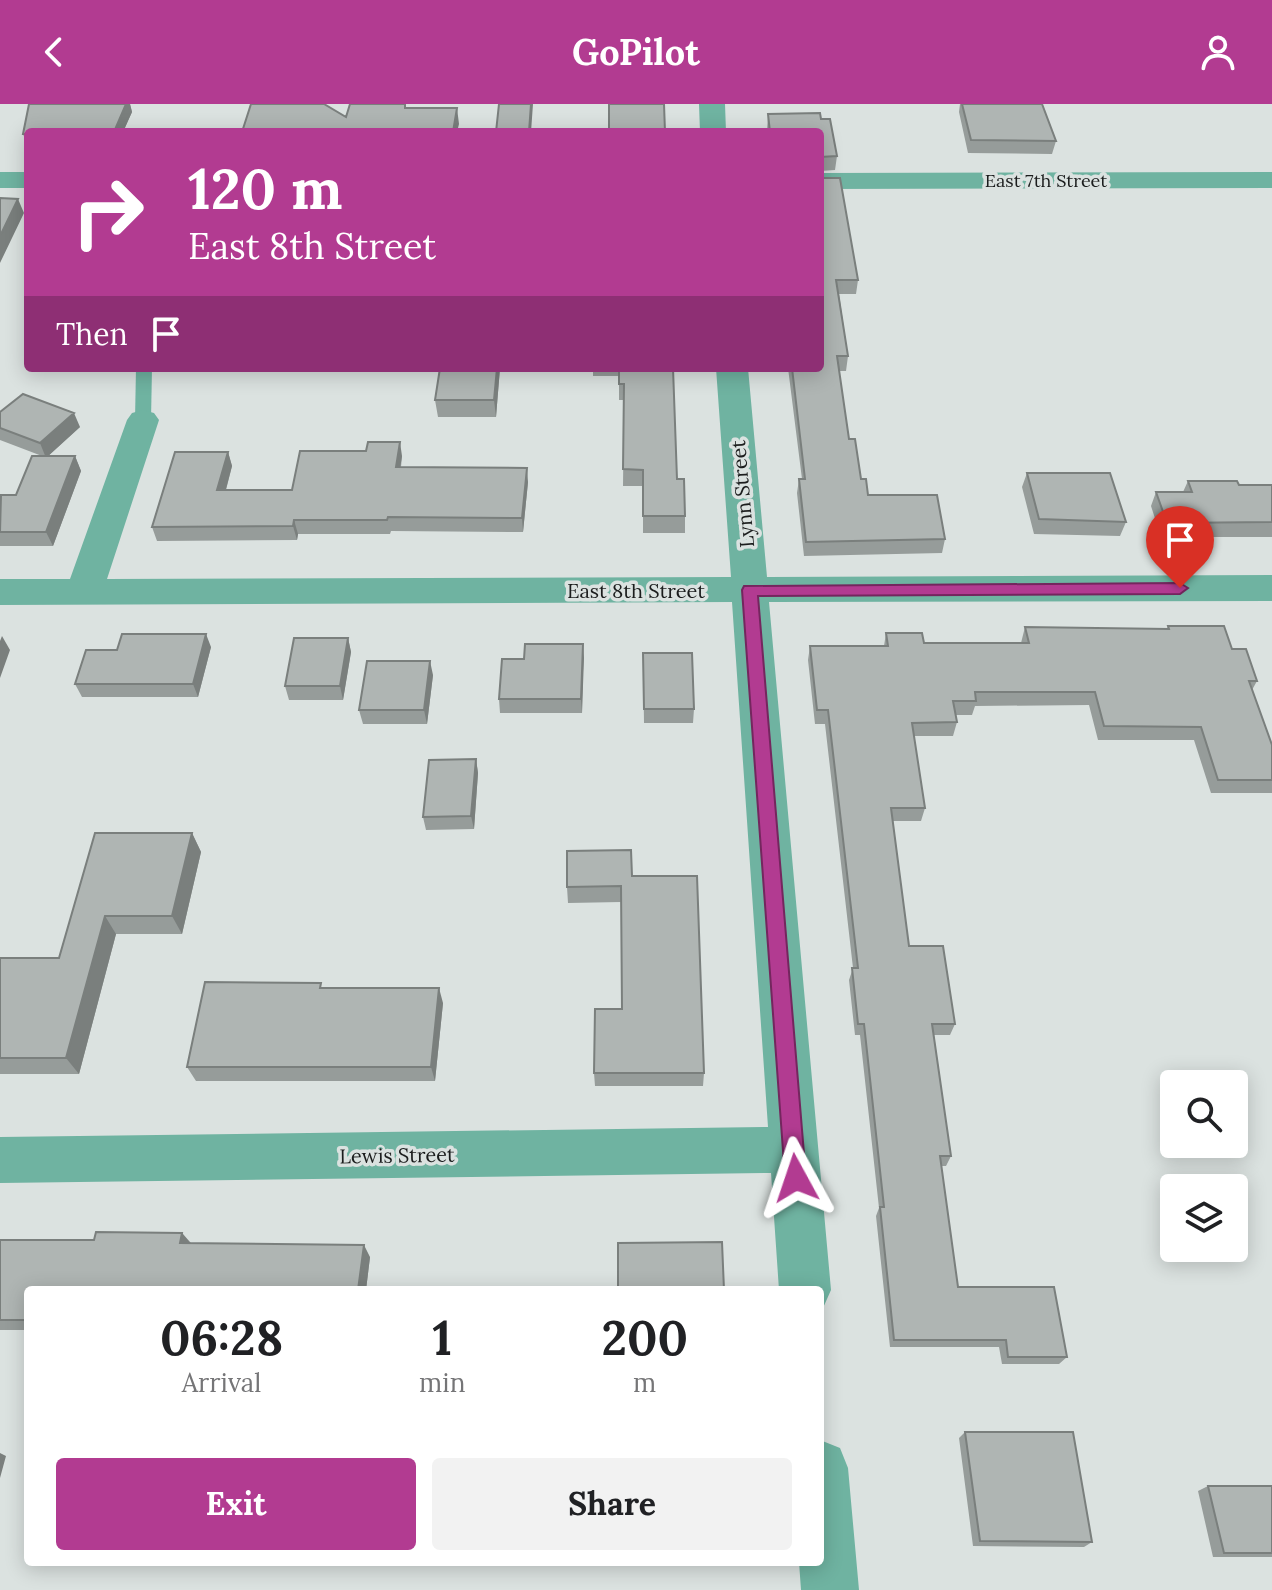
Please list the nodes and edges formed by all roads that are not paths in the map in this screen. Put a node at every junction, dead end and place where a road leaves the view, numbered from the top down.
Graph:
1 (712, 104) edge
2 (713, 128) edge
3 (0, 180) edge
4 (24, 180) edge
5 (1272, 180) edge
6 (824, 181) edge
7 (144, 372) edge
8 (732, 372) edge
9 (143, 420) joint
10 (1272, 588) edge
11 (750, 590) junction
12 (0, 592) edge
13 (84, 592) junction
14 (793, 1150) junction
15 (0, 1160) edge
16 (805, 1286) edge
17 (824, 1517) edge
18 (830, 1590) edge

1 - 2 street
3 - 4 street
5 - 6 street, East 7th Street
7 - 9 lane
8 - 11 street, Lynn Street
9 - 13 street
10 - 11 street, East 8th Street
11 - 13 street, East 8th Street
11 - 14 street, Lynn Street
12 - 13 street, East 8th Street
14 - 15 street, Lewis Street
14 - 16 street, Lynn Street
17 - 18 street

